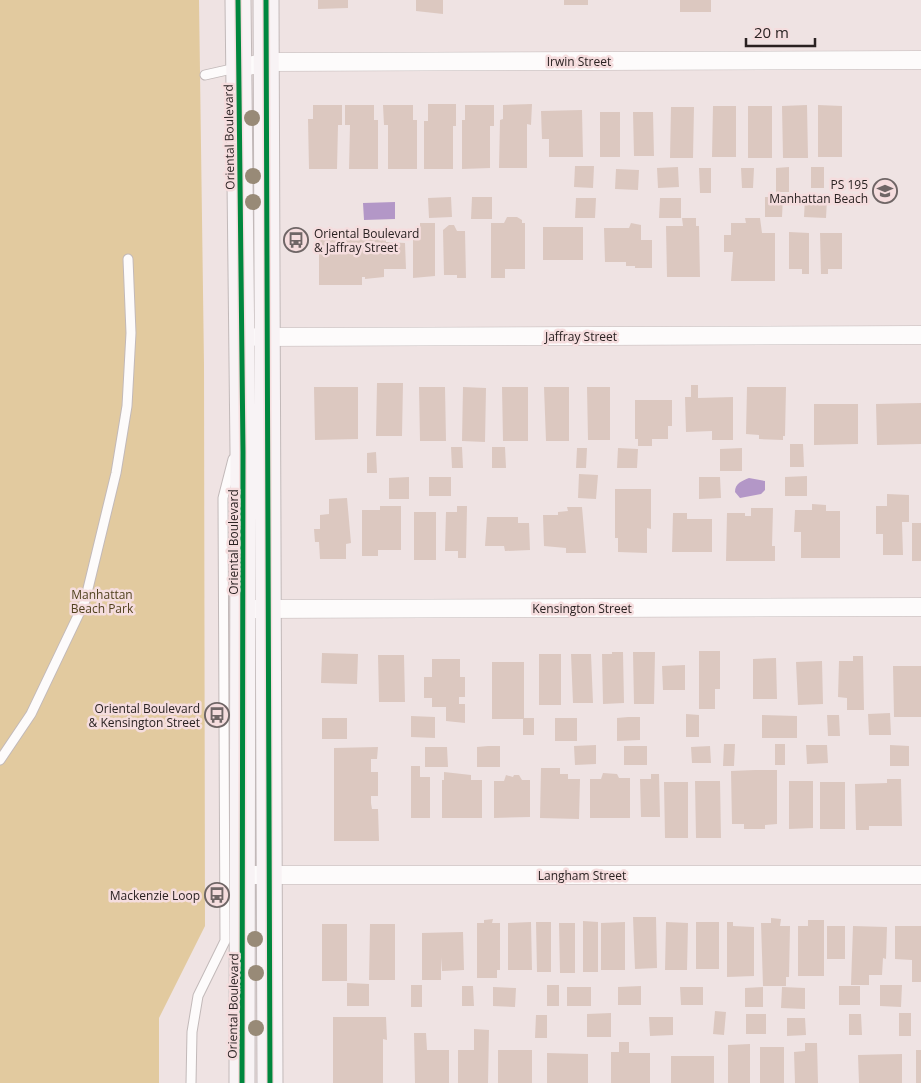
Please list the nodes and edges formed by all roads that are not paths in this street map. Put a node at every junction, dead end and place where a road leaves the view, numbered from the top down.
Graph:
1 (238, 0) edge
2 (266, 0) edge
3 (921, 60) edge
4 (267, 62) junction
5 (239, 68) junction
6 (205, 75) dead end
7 (128, 259) dead end
8 (921, 335) edge
9 (241, 337) junction
10 (268, 337) junction
11 (242, 425) junction
12 (921, 607) edge
13 (243, 609) junction
14 (268, 609) junction
15 (0, 760) edge
16 (244, 875) junction
17 (269, 875) junction
18 (921, 875) edge
19 (191, 1083) edge
20 (242, 1083) edge
21 (270, 1083) edge

1 - 5 street, Oriental Boulevard
2 - 4 street
3 - 4 street, Irwin Street
4 - 5 street, Irwin Street
4 - 10 street
5 - 6 lane
5 - 9 street, Oriental Boulevard
7 - 15 lane
8 - 10 street, Jaffray Street
9 - 10 street, Jaffray Street
9 - 11 street, Oriental Boulevard
10 - 14 street
11 - 13 street, Oriental Boulevard
11 - 19 lane
12 - 14 street, Kensington Street
13 - 14 street, Kensington Street
13 - 16 street, Oriental Boulevard
14 - 17 street
16 - 17 street, Langham Street
16 - 20 street, Oriental Boulevard
17 - 18 street, Langham Street
17 - 21 street

